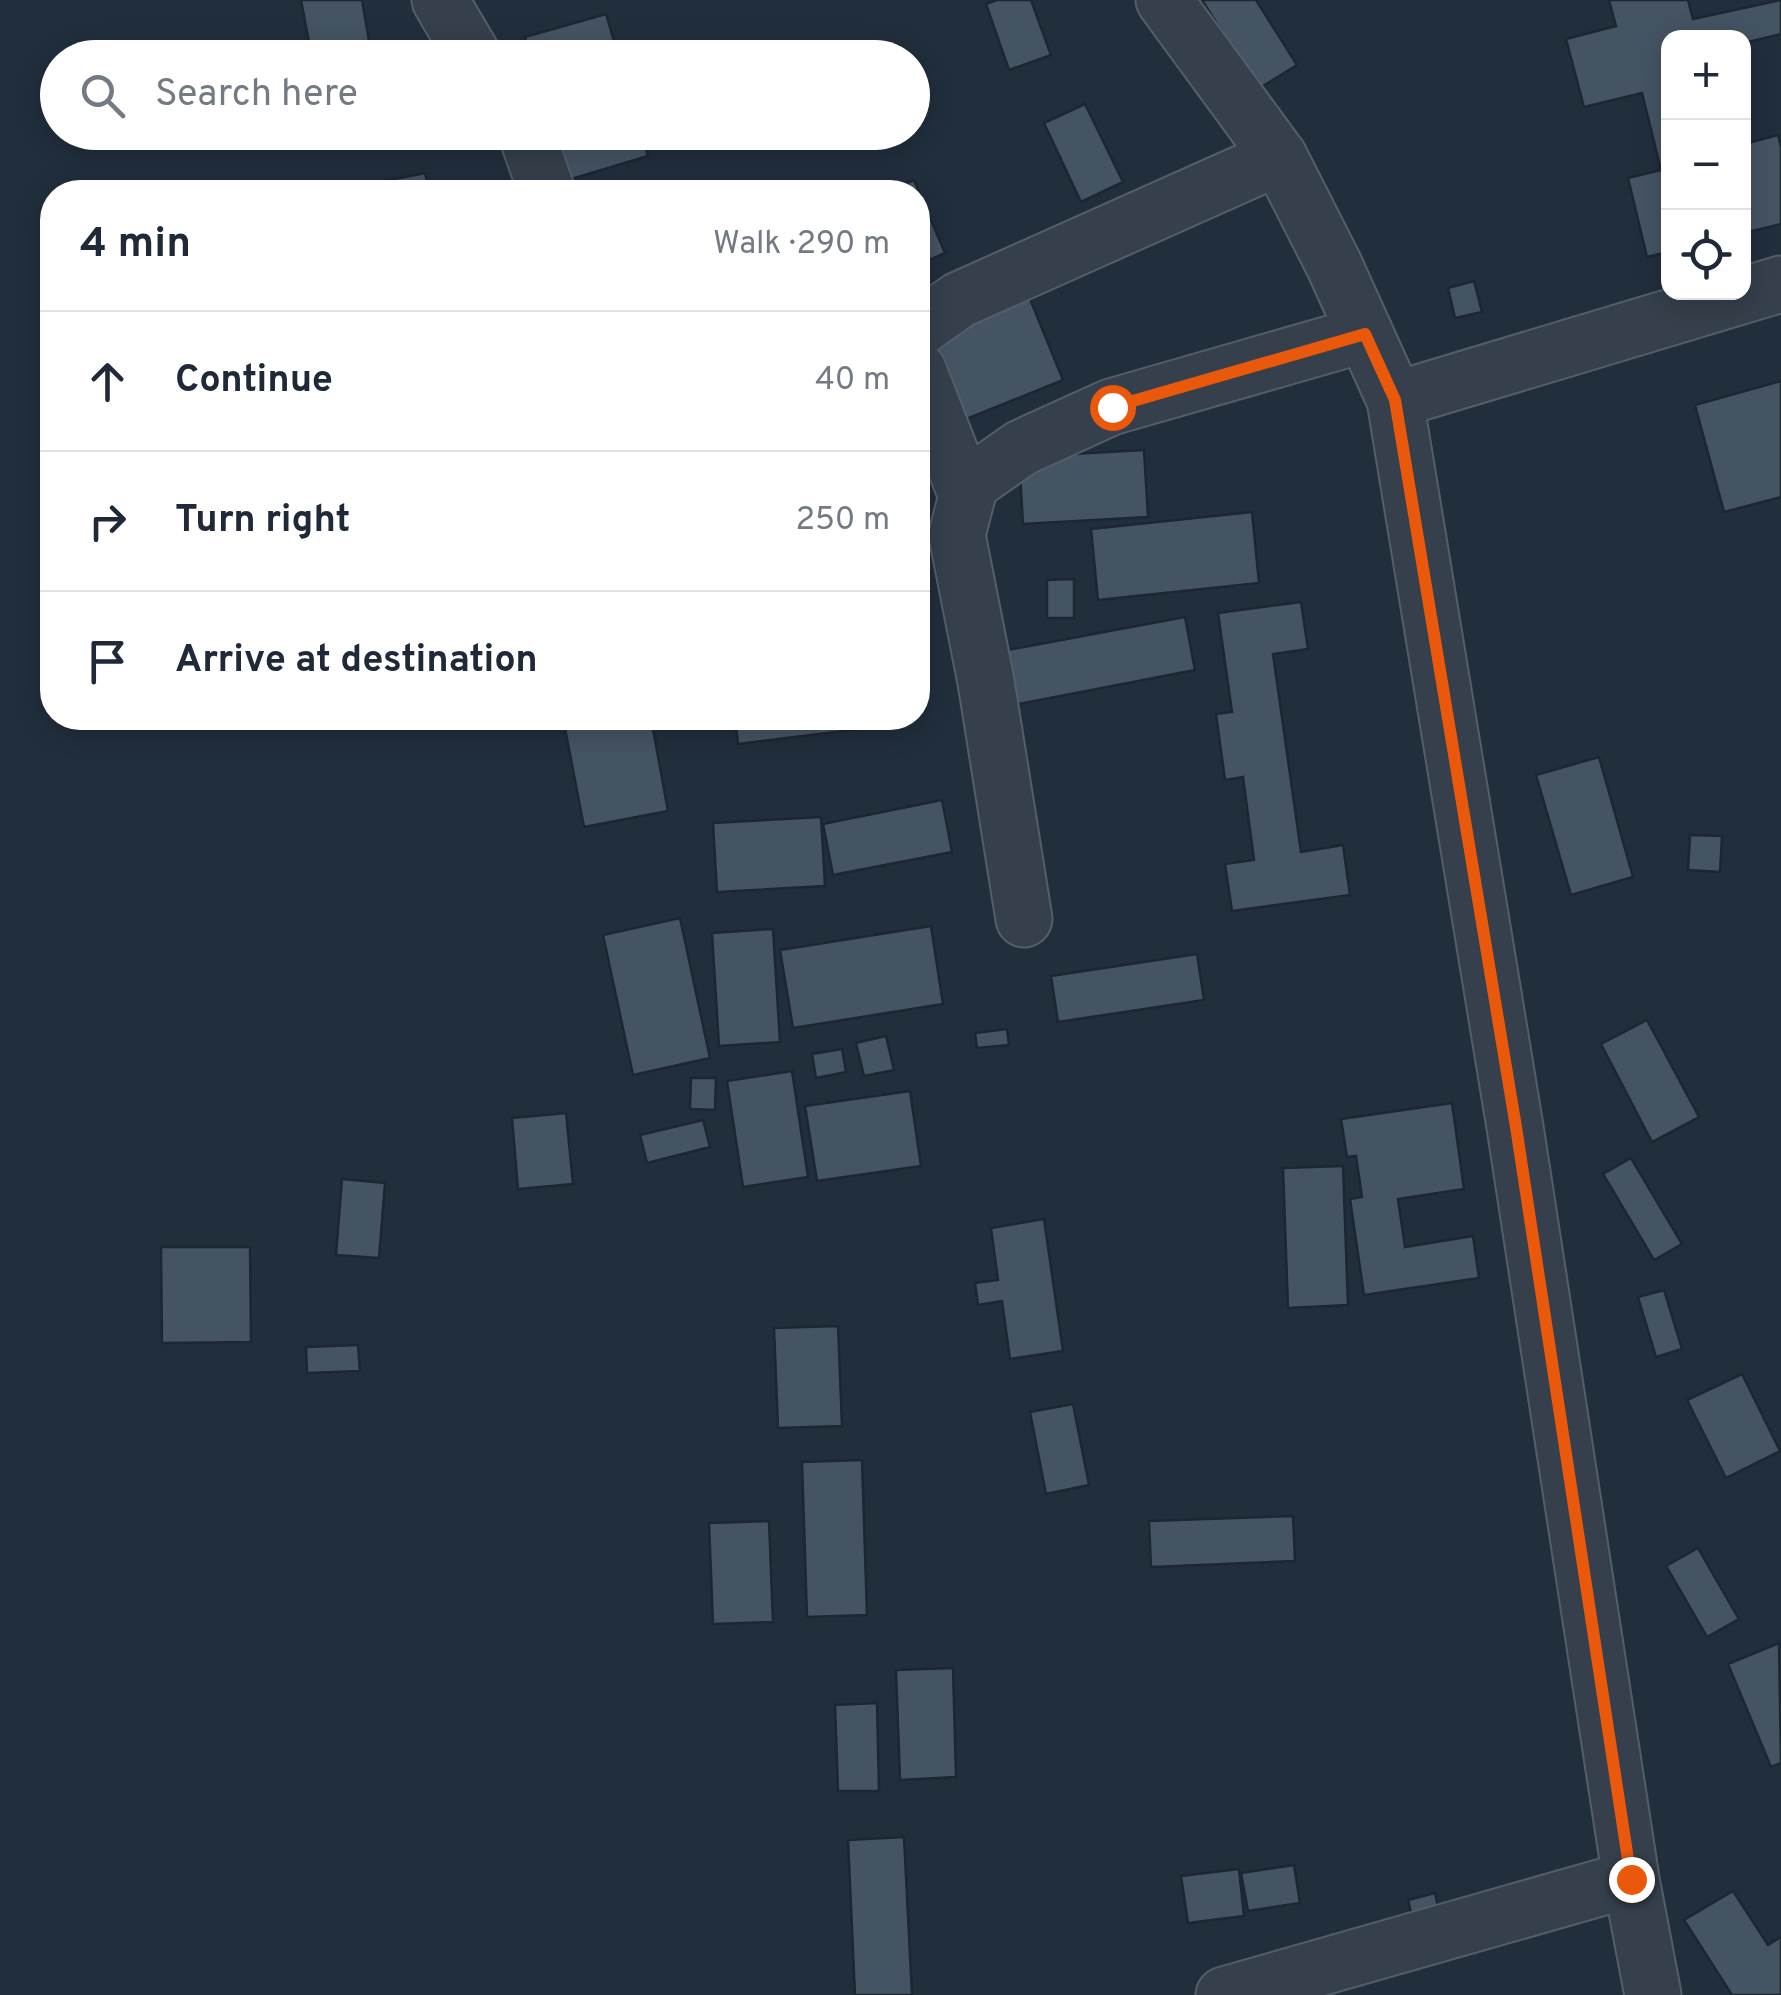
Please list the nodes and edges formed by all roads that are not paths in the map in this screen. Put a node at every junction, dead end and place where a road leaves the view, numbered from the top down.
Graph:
1 (440, 0) edge
2 (1164, 0) edge
3 (463, 40) edge
4 (532, 150) edge
5 (1279, 158) junction
6 (542, 180) edge
7 (1781, 284) edge
8 (930, 321) edge
9 (1365, 334) junction
10 (1395, 400) junction
11 (930, 401) edge
12 (967, 496) junction
13 (1024, 919) dead end
14 (1631, 1879) junction
15 (1224, 1995) edge
16 (1654, 1995) edge

1 - 3 street
2 - 5 street
4 - 6 street
5 - 8 street
5 - 9 street
7 - 10 street
9 - 10 street
9 - 12 street
10 - 14 street
11 - 12 street
12 - 13 street
14 - 15 street
14 - 16 street

